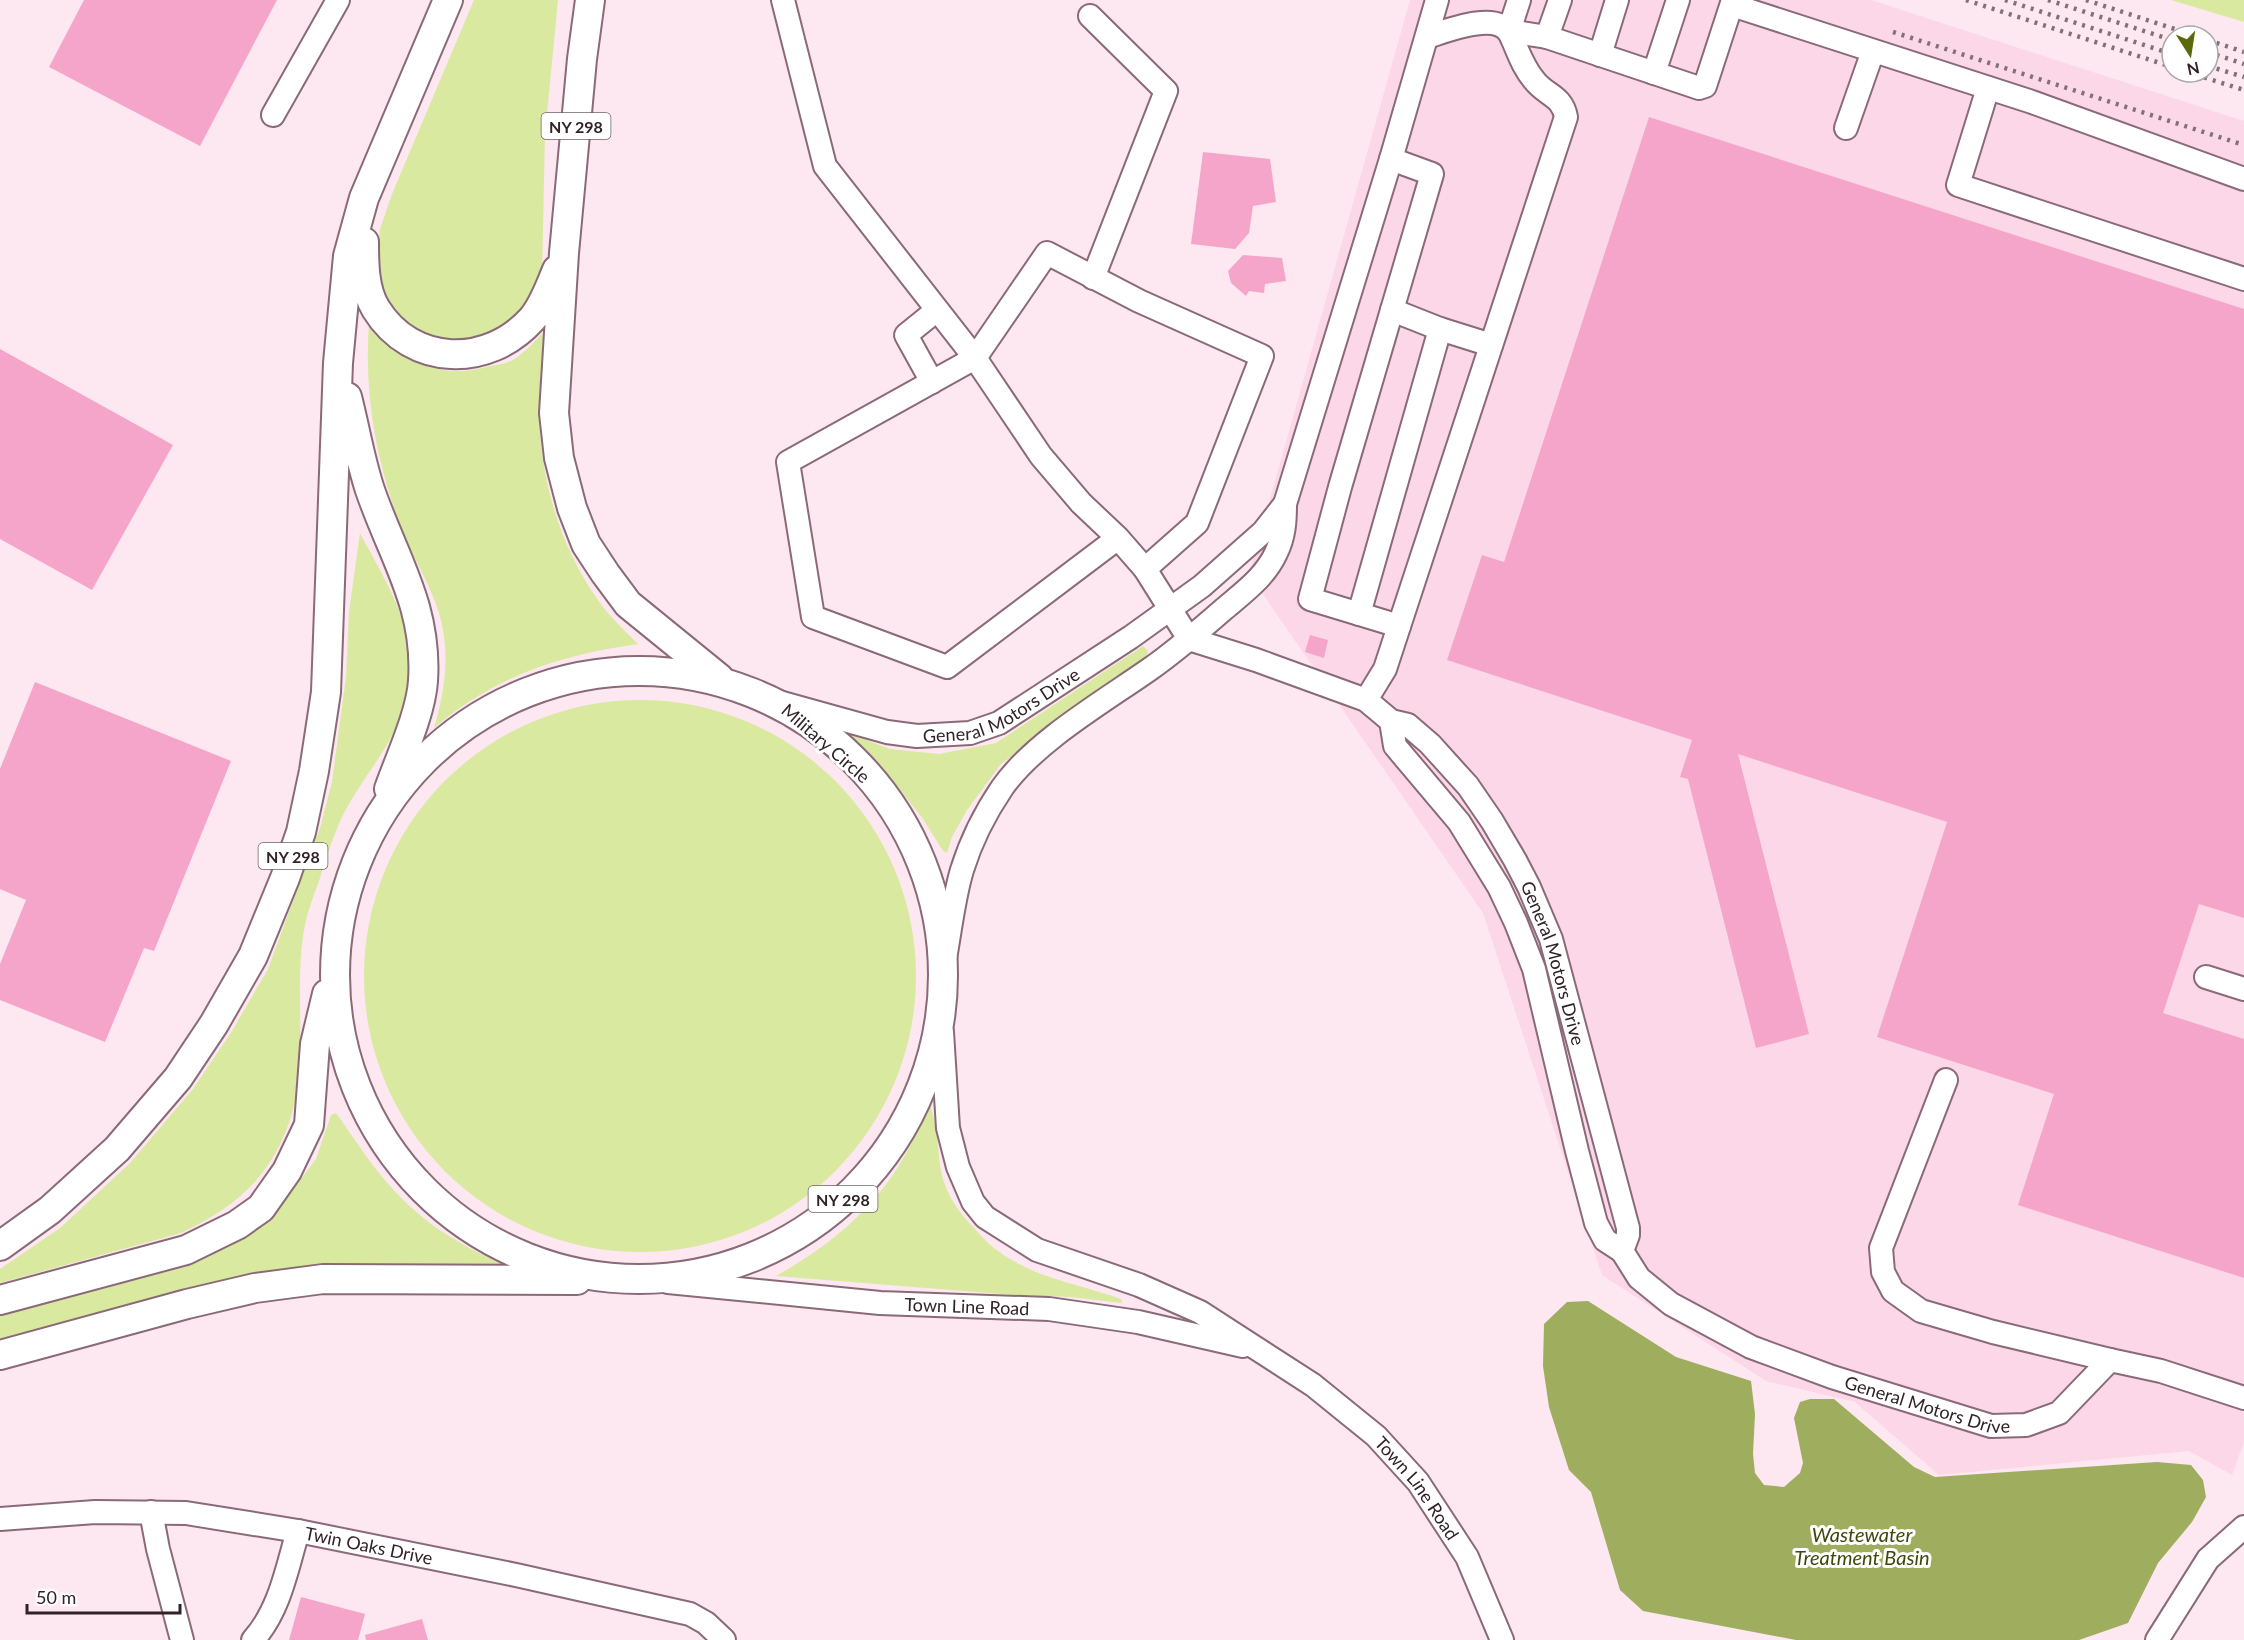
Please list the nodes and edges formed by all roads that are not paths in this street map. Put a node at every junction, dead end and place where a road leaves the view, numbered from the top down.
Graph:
1 (338, 0) edge
2 (448, 0) edge
3 (577, 0) edge
4 (590, 0) edge
5 (783, 0) edge
6 (1437, 0) edge
7 (1519, 0) edge
8 (1560, 0) edge
9 (1617, 0) edge
10 (1678, 0) edge
11 (1733, 3) edge
12 (1090, 16) dead end
13 (1509, 31) junction
14 (1427, 37) junction
15 (1547, 37) junction
16 (1873, 51) junction
17 (1600, 55) junction
18 (582, 60) junction
19 (1654, 73) junction
20 (1988, 88) junction
21 (273, 115) dead end
22 (1846, 128) dead end
23 (1391, 159) junction
24 (2244, 179) edge
25 (363, 198) junction
26 (564, 253) junction
27 (1094, 279) junction
28 (2244, 279) edge
29 (937, 310) junction
30 (1392, 310) junction
31 (1440, 329) junction
32 (1491, 345) junction
33 (975, 358) junction
34 (338, 363) junction
35 (932, 381) junction
36 (1285, 504) junction
37 (1118, 538) junction
38 (1145, 569) junction
39 (1168, 609) junction
40 (1359, 614) junction
41 (1399, 626) junction
42 (1189, 639) junction
43 (719, 678) junction
44 (1366, 700) junction
45 (779, 702) junction
46 (382, 808) junction
47 (944, 964) junction
48 (333, 968) junction
49 (2206, 977) dead end
50 (2244, 989) edge
51 (942, 1032) junction
52 (1946, 1080) dead end
53 (0, 1246) edge
54 (598, 1280) junction
55 (668, 1282) junction
56 (0, 1300) edge
57 (1262, 1350) junction
58 (0, 1355) edge
59 (2110, 1360) junction
60 (2244, 1398) edge
61 (151, 1512) junction
62 (0, 1519) edge
63 (2244, 1527) edge
64 (298, 1531) junction
65 (182, 1640) edge
66 (253, 1640) edge
67 (724, 1640) edge
68 (1502, 1640) edge
69 (2157, 1640) edge

1 - 21 street
2 - 25 main road, NY 298
3 - 18 main road
4 - 18 main road, NY 298
5 - 29 street
6 - 14 street
7 - 13 street
8 - 15 street
9 - 17 street
10 - 19 street
11 - 16 street
11 - 19 street
12 - 27 street
13 - 14 street
13 - 15 street
13 - 32 street
14 - 23 street
15 - 17 street
16 - 20 street
16 - 22 street
17 - 19 street
18 - 26 main road, NY 298
20 - 24 street
20 - 28 street
23 - 30 street
23 - 36 street
25 - 26 main road
25 - 34 main road, NY 298
26 - 43 main road, NY 298
27 - 33 street
27 - 38 street
29 - 33 street
29 - 35 street
30 - 31 street
30 - 40 street
31 - 32 street
31 - 40 street
32 - 41 street
33 - 35 street
33 - 37 street
34 - 46 main road, NY 298
34 - 53 main road, NY 298
35 - 37 street
36 - 39 street, General Motors Drive
36 - 42 street
37 - 38 street
38 - 39 street
39 - 42 street
39 - 45 street, General Motors Drive
40 - 41 street
41 - 44 street
42 - 44 street, General Motors Drive
42 - 47 street
43 - 45 main road, Military Circle / NY 298
43 - 46 main road, Military Circle
44 - 59 street, General Motors Drive
45 - 47 main road, Military Circle / NY 298
46 - 48 main road, Military Circle
47 - 51 main road, Military Circle / NY 298
48 - 54 main road, Military Circle
48 - 56 main road
49 - 50 street
51 - 55 main road, Military Circle / NY 298
51 - 57 street, Town Line Road
52 - 59 street
54 - 55 main road, Military Circle / NY 298
54 - 58 main road, NY 298
55 - 57 street, Town Line Road
57 - 68 street, Town Line Road
59 - 60 street
61 - 62 street, Twin Oaks Drive
61 - 64 street, Twin Oaks Drive
61 - 65 street
63 - 69 street
64 - 66 street
64 - 67 street, Twin Oaks Drive

